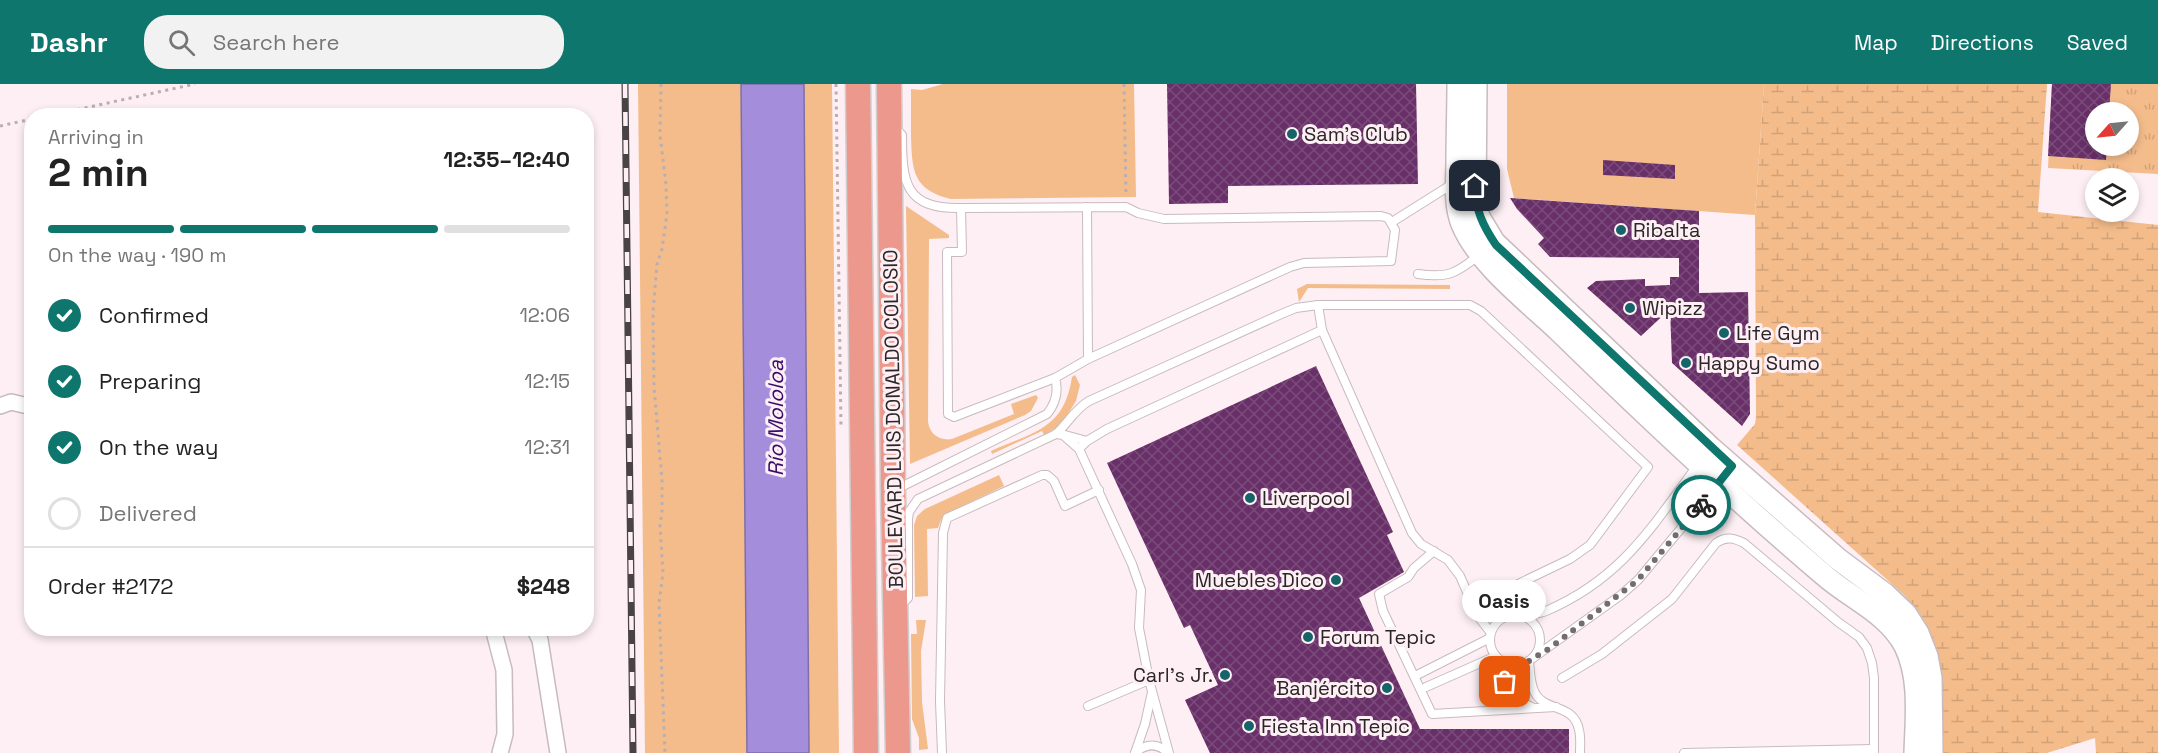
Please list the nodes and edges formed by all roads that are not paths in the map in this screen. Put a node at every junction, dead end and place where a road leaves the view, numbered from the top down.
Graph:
1 (858, 84) edge
2 (889, 84) edge
3 (1458, 84) edge
4 (1476, 84) edge
5 (890, 123) junction
6 (1466, 176) junction
7 (1087, 207) junction
8 (961, 208) junction
9 (1392, 222) junction
10 (1487, 249) junction
11 (860, 254) junction
12 (1418, 274) dead end
13 (1318, 305) junction
14 (1322, 330) junction
15 (1088, 359) junction
16 (1055, 378) junction
17 (24, 405) edge
18 (0, 406) edge
19 (1059, 434) junction
20 (1087, 441) junction
21 (1079, 449) junction
22 (1705, 456) junction
23 (1725, 474) junction
24 (1099, 490) junction
25 (893, 491) junction
26 (862, 515) junction
27 (1434, 551) junction
28 (1466, 589) junction
29 (1487, 599) junction
30 (895, 610) junction
31 (1514, 615) junction
32 (1524, 616) junction
33 (495, 636) edge
34 (538, 636) edge
35 (1491, 636) junction
36 (1498, 657) junction
37 (1529, 661) junction
38 (1419, 674) dead end
39 (1562, 678) dead end
40 (1149, 680) junction
41 (1505, 682) junction
42 (1426, 687) dead end
43 (1153, 690) junction
44 (897, 695) junction
45 (1088, 706) dead end
46 (1556, 707) junction
47 (1536, 708) junction
48 (1831, 751) edge
49 (1874, 751) edge
50 (500, 753) edge
51 (558, 753) edge
52 (866, 753) edge
53 (898, 753) edge
54 (942, 753) edge
55 (1135, 753) edge
56 (1169, 753) edge
57 (1580, 753) edge
58 (1684, 753) edge
59 (1916, 753) edge
60 (1932, 753) edge

1 - 11 main road, BOULEVARD LUIS DONALDO COLOSIO
2 - 5 main road, BOULEVARD LUIS DONALDO COLOSIO
3 - 6 street
4 - 6 street
5 - 8 lane
5 - 25 main road, BOULEVARD LUIS DONALDO COLOSIO
6 - 9 lane
6 - 10 street
7 - 8 lane
7 - 9 lane
7 - 15 lane
8 - 16 lane
9 - 15 lane
10 - 12 lane
10 - 22 street
11 - 25 main road
11 - 26 main road, BOULEVARD LUIS DONALDO COLOSIO
13 - 14 lane
13 - 19 lane
13 - 29 lane
14 - 20 lane
14 - 27 lane
15 - 16 lane
16 - 25 lane
17 - 18 street
19 - 20 lane
19 - 21 lane
19 - 30 lane
20 - 21 lane
21 - 24 lane
22 - 23 street
22 - 32 lane
23 - 37 lane
23 - 59 street
23 - 60 street
24 - 40 lane
24 - 54 lane
25 - 30 main road, BOULEVARD LUIS DONALDO COLOSIO
26 - 44 main road
26 - 52 main road, BOULEVARD LUIS DONALDO COLOSIO
27 - 28 lane
27 - 47 lane
28 - 29 lane
28 - 35 lane
29 - 31 lane
30 - 44 main road, BOULEVARD LUIS DONALDO COLOSIO
31 - 32 lane
31 - 35 lane
32 - 37 lane
33 - 50 street
34 - 51 street
35 - 36 lane
35 - 38 lane
36 - 37 lane
36 - 41 lane
36 - 42 lane
37 - 41 lane
37 - 46 lane
39 - 49 lane
40 - 43 lane
40 - 45 lane
41 - 47 lane
43 - 55 lane
43 - 56 lane
44 - 53 main road, BOULEVARD LUIS DONALDO COLOSIO
46 - 47 lane
46 - 57 lane
48 - 49 lane
48 - 58 lane
55 - 56 lane

